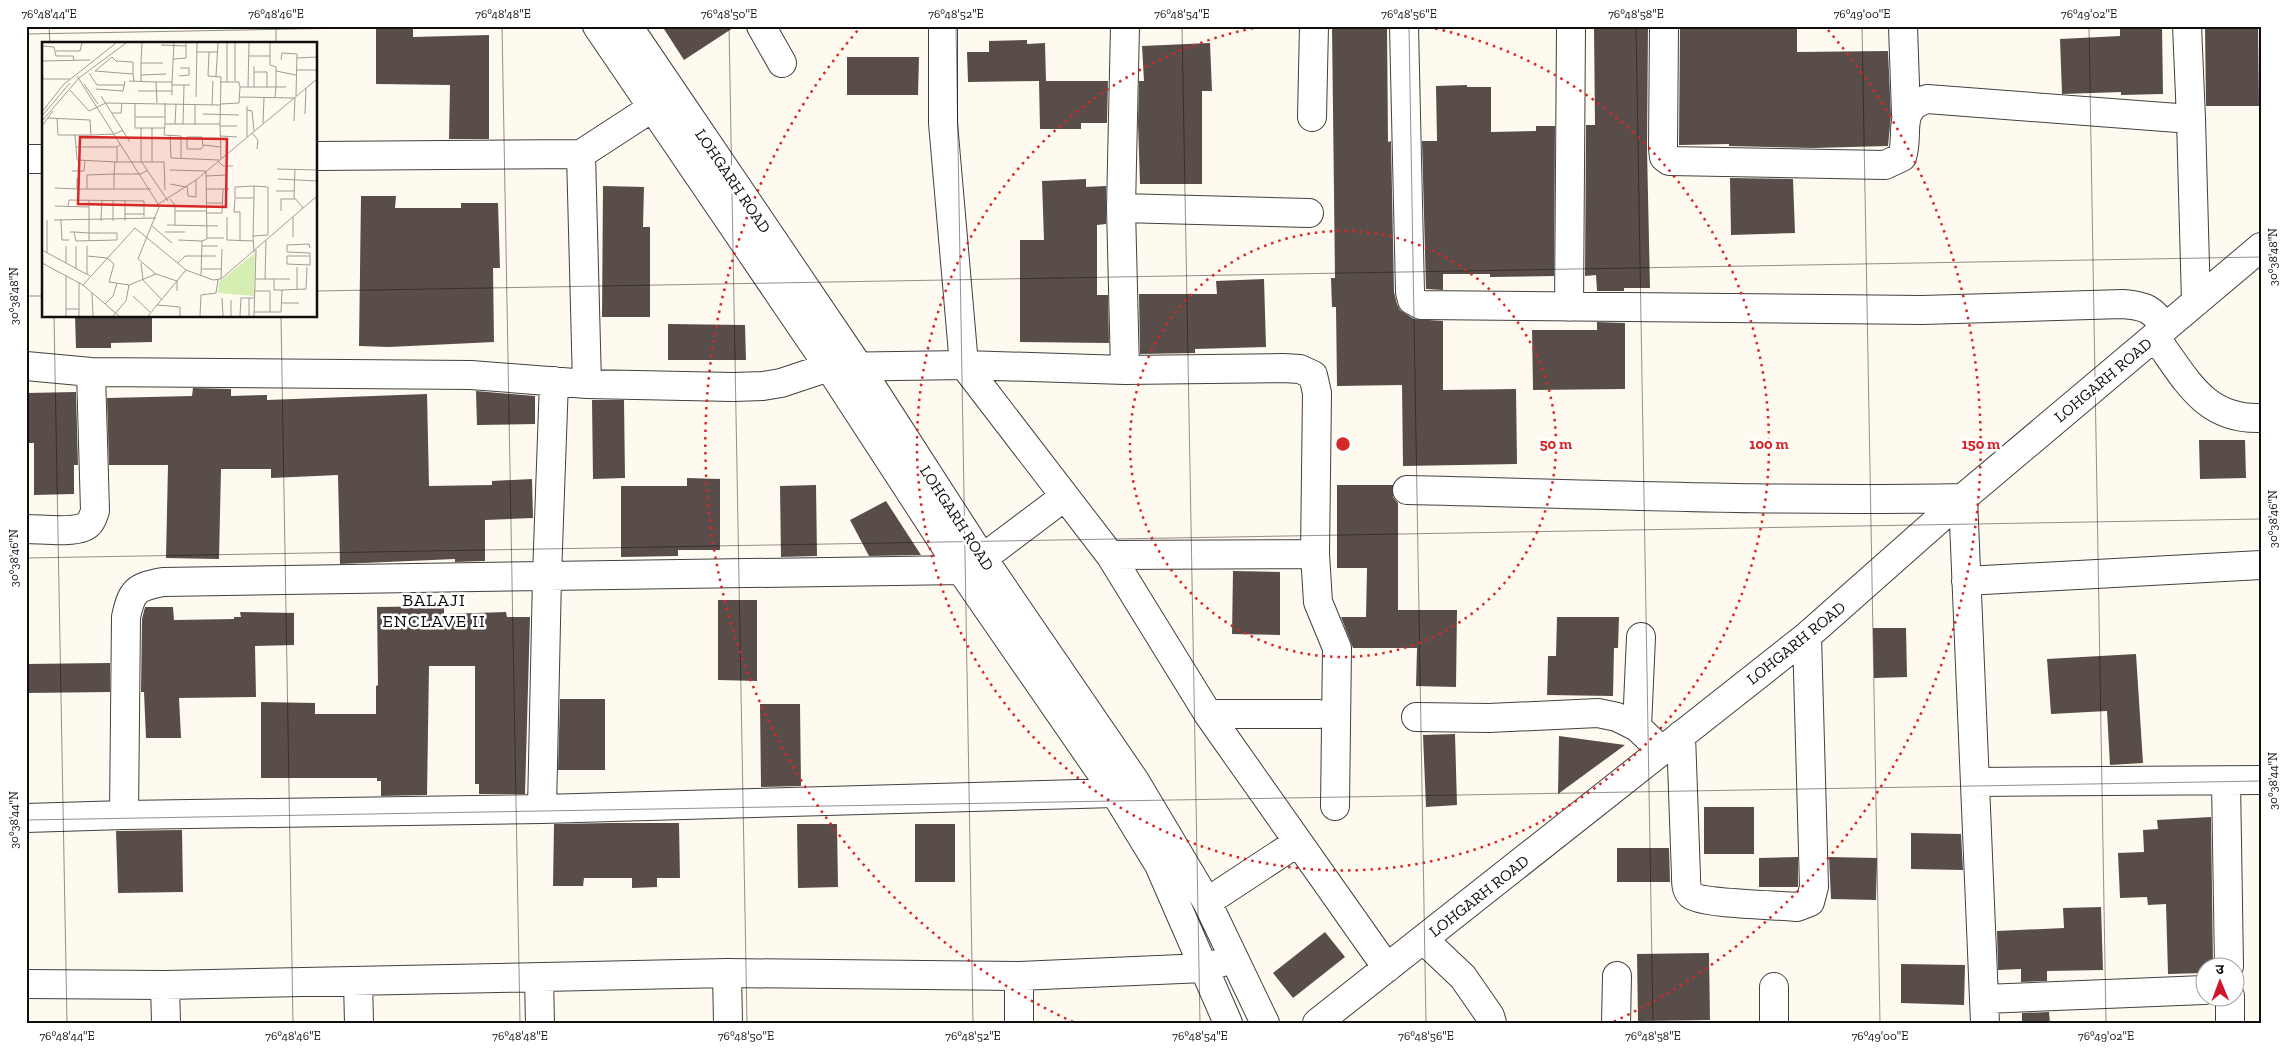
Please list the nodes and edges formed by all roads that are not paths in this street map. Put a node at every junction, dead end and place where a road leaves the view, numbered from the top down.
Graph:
1 (597, 26) edge
2 (628, 26) edge
3 (760, 26) edge
4 (943, 26) edge
5 (1125, 26) edge
6 (1314, 26) edge
7 (1404, 26) edge
8 (1571, 26) edge
9 (1664, 26) edge
10 (1903, 26) edge
11 (2186, 26) edge
12 (782, 63) dead end
13 (663, 101) junction
14 (1906, 114) junction
15 (1312, 117) dead end
16 (2191, 119) junction
17 (581, 154) junction
18 (318, 156) edge
19 (26, 159) edge
20 (42, 159) edge
21 (1121, 208) junction
22 (1309, 213) dead end
23 (2261, 247) edge
24 (2196, 302) junction
25 (1569, 307) junction
26 (2160, 332) junction
27 (964, 365) junction
28 (26, 366) edge
29 (829, 367) junction
30 (859, 367) junction
31 (1125, 370) junction
32 (91, 372) junction
33 (554, 381) junction
34 (586, 384) junction
35 (2261, 418) edge
36 (1407, 490) dead end
37 (1064, 497) junction
38 (1963, 498) junction
39 (26, 529) edge
40 (1315, 554) junction
41 (1110, 555) junction
42 (972, 564) junction
43 (2261, 565) edge
44 (547, 576) junction
45 (1966, 581) junction
46 (1807, 636) junction
47 (1641, 637) dead end
48 (1208, 714) junction
49 (1318, 714) dead end
50 (1416, 717) dead end
51 (1637, 727) junction
52 (1672, 743) junction
53 (2261, 780) edge
54 (2226, 781) junction
55 (1975, 782) junction
56 (1125, 787) junction
57 (1335, 806) dead end
58 (542, 809) junction
59 (124, 815) junction
60 (26, 818) edge
61 (1298, 842) junction
62 (1207, 902) junction
63 (1424, 940) junction
64 (2229, 956) edge
65 (1234, 958) junction
66 (1204, 968) junction
67 (1387, 968) junction
68 (727, 973) junction
69 (1020, 976) junction
70 (1617, 976) dead end
71 (538, 978) junction
72 (358, 981) junction
73 (26, 984) edge
74 (165, 984) junction
75 (1774, 987) dead end
76 (2194, 991) edge
77 (2230, 1006) edge
78 (1984, 1011) edge
79 (166, 1023) edge
80 (359, 1023) edge
81 (540, 1023) edge
82 (728, 1023) edge
83 (1019, 1023) edge
84 (1228, 1023) edge
85 (1242, 1023) edge
86 (1260, 1023) edge
87 (1265, 1023) edge
88 (1317, 1023) edge
89 (1492, 1023) edge
90 (1616, 1023) edge
91 (1774, 1023) edge
92 (2230, 1023) edge

1 - 13 street
2 - 13 street, LOHGARH ROAD
3 - 12 street
4 - 27 street
5 - 21 street
6 - 15 street
7 - 25 street
8 - 25 street
9 - 14 street
10 - 14 street
11 - 16 street
13 - 17 street
13 - 29 street
13 - 30 street, LOHGARH ROAD
14 - 16 street
16 - 24 street
17 - 18 street
17 - 34 street
19 - 20 street
21 - 22 street
21 - 31 street
23 - 24 street, LOHGARH ROAD
24 - 26 street, LOHGARH ROAD
25 - 26 street
26 - 35 street
26 - 38 street, LOHGARH ROAD
27 - 30 street
27 - 31 street
27 - 37 street
28 - 32 street
29 - 30 street
29 - 34 street
29 - 42 street
30 - 42 street, LOHGARH ROAD
31 - 40 street
32 - 33 street
32 - 39 street
33 - 34 street
33 - 44 street
36 - 38 street
37 - 41 street
37 - 42 street
38 - 45 street
38 - 46 street, LOHGARH ROAD
40 - 41 street
40 - 57 street
41 - 48 street
42 - 44 street
42 - 56 street, LOHGARH ROAD
43 - 45 street
44 - 58 street
44 - 59 street
45 - 55 street
46 - 52 street, LOHGARH ROAD
46 - 52 street
47 - 51 street
48 - 49 street
48 - 61 street
50 - 51 street
51 - 52 street
52 - 63 street, LOHGARH ROAD
53 - 54 street
54 - 55 street
54 - 64 street
55 - 78 street
56 - 58 street
56 - 62 street, LOHGARH ROAD
56 - 66 street
58 - 59 street
59 - 60 street
61 - 62 street
61 - 67 street
62 - 65 street, LOHGARH ROAD
63 - 67 street, LOHGARH ROAD
63 - 89 street
65 - 66 street
65 - 87 street, LOHGARH ROAD
66 - 69 street
66 - 84 street
67 - 88 street, LOHGARH ROAD
68 - 69 street
68 - 71 street
68 - 82 street
69 - 83 street
70 - 90 street
71 - 72 street
71 - 81 street
72 - 74 street
72 - 80 street
73 - 74 street
74 - 79 street
75 - 91 street
76 - 78 street
77 - 92 street
85 - 86 street

